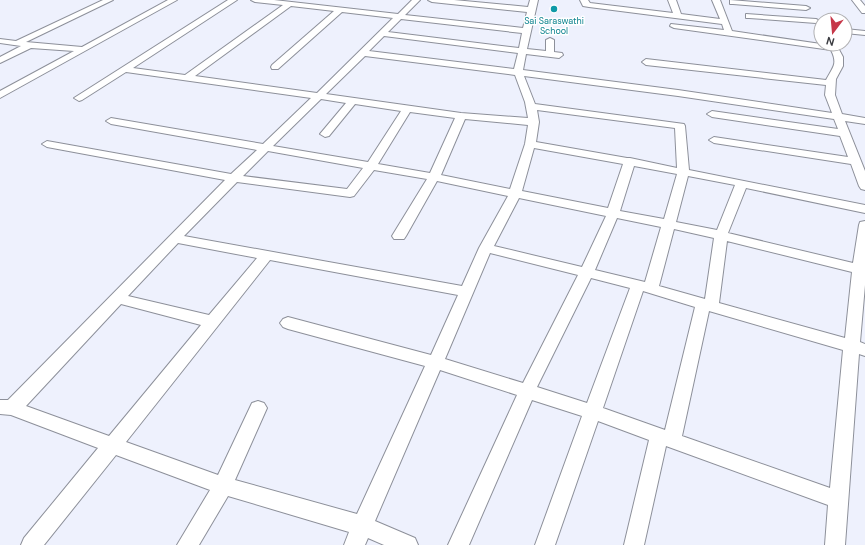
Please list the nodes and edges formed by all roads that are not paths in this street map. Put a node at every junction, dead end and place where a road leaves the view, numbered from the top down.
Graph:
1 (109, 0) edge
2 (172, 0) edge
3 (233, 0) edge
4 (255, 0) edge
5 (416, 0) edge
6 (432, 0) edge
7 (534, 0) edge
8 (584, 0) edge
9 (629, 0) edge
10 (672, 0) edge
11 (716, 0) edge
12 (800, 0) edge
13 (856, 0) edge
14 (733, 2) dead end
15 (290, 4) junction
16 (806, 8) junction
17 (340, 10) junction
18 (532, 10) junction
19 (631, 11) junction
20 (865, 11) edge
21 (401, 16) junction
22 (749, 16) dead end
23 (678, 17) junction
24 (813, 17) edge
25 (813, 21) edge
26 (725, 22) junction
27 (665, 25) dead end
28 (526, 31) junction
29 (853, 31) edge
30 (865, 32) edge
31 (729, 33) junction
32 (383, 34) junction
33 (550, 40) dead end
34 (0, 41) edge
35 (17, 43) junction
36 (813, 44) edge
37 (30, 45) junction
38 (82, 49) junction
39 (522, 51) junction
40 (836, 52) edge
41 (364, 53) junction
42 (0, 60) edge
43 (646, 62) dead end
44 (275, 67) dead end
45 (124, 70) junction
46 (518, 72) junction
47 (186, 78) junction
48 (831, 83) junction
49 (0, 95) edge
50 (319, 96) junction
51 (79, 98) dead end
52 (353, 101) junction
53 (530, 106) junction
54 (408, 108) junction
55 (712, 114) dead end
56 (461, 116) junction
57 (838, 117) junction
58 (111, 121) dead end
59 (865, 121) edge
60 (534, 122) junction
61 (844, 133) junction
62 (325, 134) dead end
63 (714, 140) dead end
64 (47, 144) dead end
65 (530, 144) junction
66 (266, 147) junction
67 (855, 160) junction
68 (630, 162) junction
69 (371, 166) junction
70 (683, 172) junction
71 (434, 177) junction
72 (234, 178) junction
73 (742, 183) junction
74 (865, 186) edge
75 (516, 193) junction
76 (865, 209) edge
77 (613, 213) junction
78 (669, 225) junction
79 (865, 225) edge
80 (721, 235) junction
81 (399, 236) dead end
82 (176, 238) junction
83 (486, 248) junction
84 (267, 255) junction
85 (862, 269) edge
86 (587, 272) junction
87 (644, 286) junction
88 (466, 292) junction
89 (117, 298) junction
90 (707, 305) junction
91 (213, 322) junction
92 (288, 323) dead end
93 (858, 348) edge
94 (435, 362) junction
95 (527, 391) junction
96 (6, 407) edge
97 (258, 408) dead end
98 (594, 412) junction
99 (665, 438) junction
100 (113, 444) junction
101 (223, 486) junction
102 (839, 500) junction
103 (362, 526) junction
104 (31, 545) edge
105 (187, 545) edge
106 (354, 545) edge
107 (408, 545) edge
108 (458, 545) edge
109 (545, 545) edge
110 (634, 545) edge
111 (835, 545) edge

1 - 35 street
2 - 38 street
3 - 45 street
4 - 15 street
5 - 21 street
6 - 18 street
7 - 18 street
8 - 19 street
9 - 19 street
10 - 23 street
11 - 26 street
12 - 16 street
13 - 20 street
14 - 16 street
15 - 17 street
15 - 47 street
16 - 24 street
17 - 21 street
17 - 44 street
18 - 28 street
19 - 23 street
21 - 28 street
21 - 32 street
22 - 25 street
23 - 26 street
26 - 31 street
27 - 31 street
28 - 39 street
29 - 30 street
31 - 36 street
32 - 39 street
32 - 41 street
33 - 39 street
34 - 35 street
35 - 37 street
37 - 38 street
37 - 42 street
38 - 49 street
39 - 46 street
40 - 48 street
41 - 46 street
41 - 50 street
43 - 48 street
45 - 47 street
45 - 51 street
46 - 53 street
46 - 57 street
47 - 50 street
48 - 57 street
50 - 52 street
50 - 66 street
52 - 54 street
52 - 62 street
53 - 60 street
53 - 70 street
54 - 56 street
54 - 69 street
55 - 61 street
56 - 60 street
56 - 71 street
57 - 59 street
57 - 61 street
58 - 66 street
60 - 65 street
61 - 67 street
63 - 67 street
64 - 72 street
65 - 68 street
65 - 75 street
66 - 69 street
66 - 72 street
67 - 74 street
68 - 70 street
68 - 77 street
69 - 71 street
69 - 72 street
70 - 73 street
70 - 78 street
71 - 75 street
71 - 81 street
72 - 82 street
73 - 76 street
73 - 80 street
75 - 77 street
75 - 83 street
77 - 78 street
77 - 86 street
78 - 80 street
78 - 87 street
79 - 85 street
80 - 85 street
80 - 90 street
82 - 84 street
82 - 89 street
83 - 86 street
83 - 88 street
84 - 88 street
84 - 91 street
85 - 93 street
86 - 87 street
86 - 95 street
87 - 90 street
87 - 98 street
88 - 94 street
89 - 91 street
89 - 96 street
90 - 93 street
90 - 99 street
91 - 100 street
92 - 94 street
93 - 102 street
94 - 95 street
94 - 103 street
95 - 98 street
95 - 108 street
96 - 100 street
97 - 101 street
98 - 99 street
98 - 109 street
99 - 102 street
99 - 110 street
100 - 101 street
100 - 104 street
101 - 103 street
101 - 105 street
102 - 111 street
103 - 106 street
103 - 107 street

